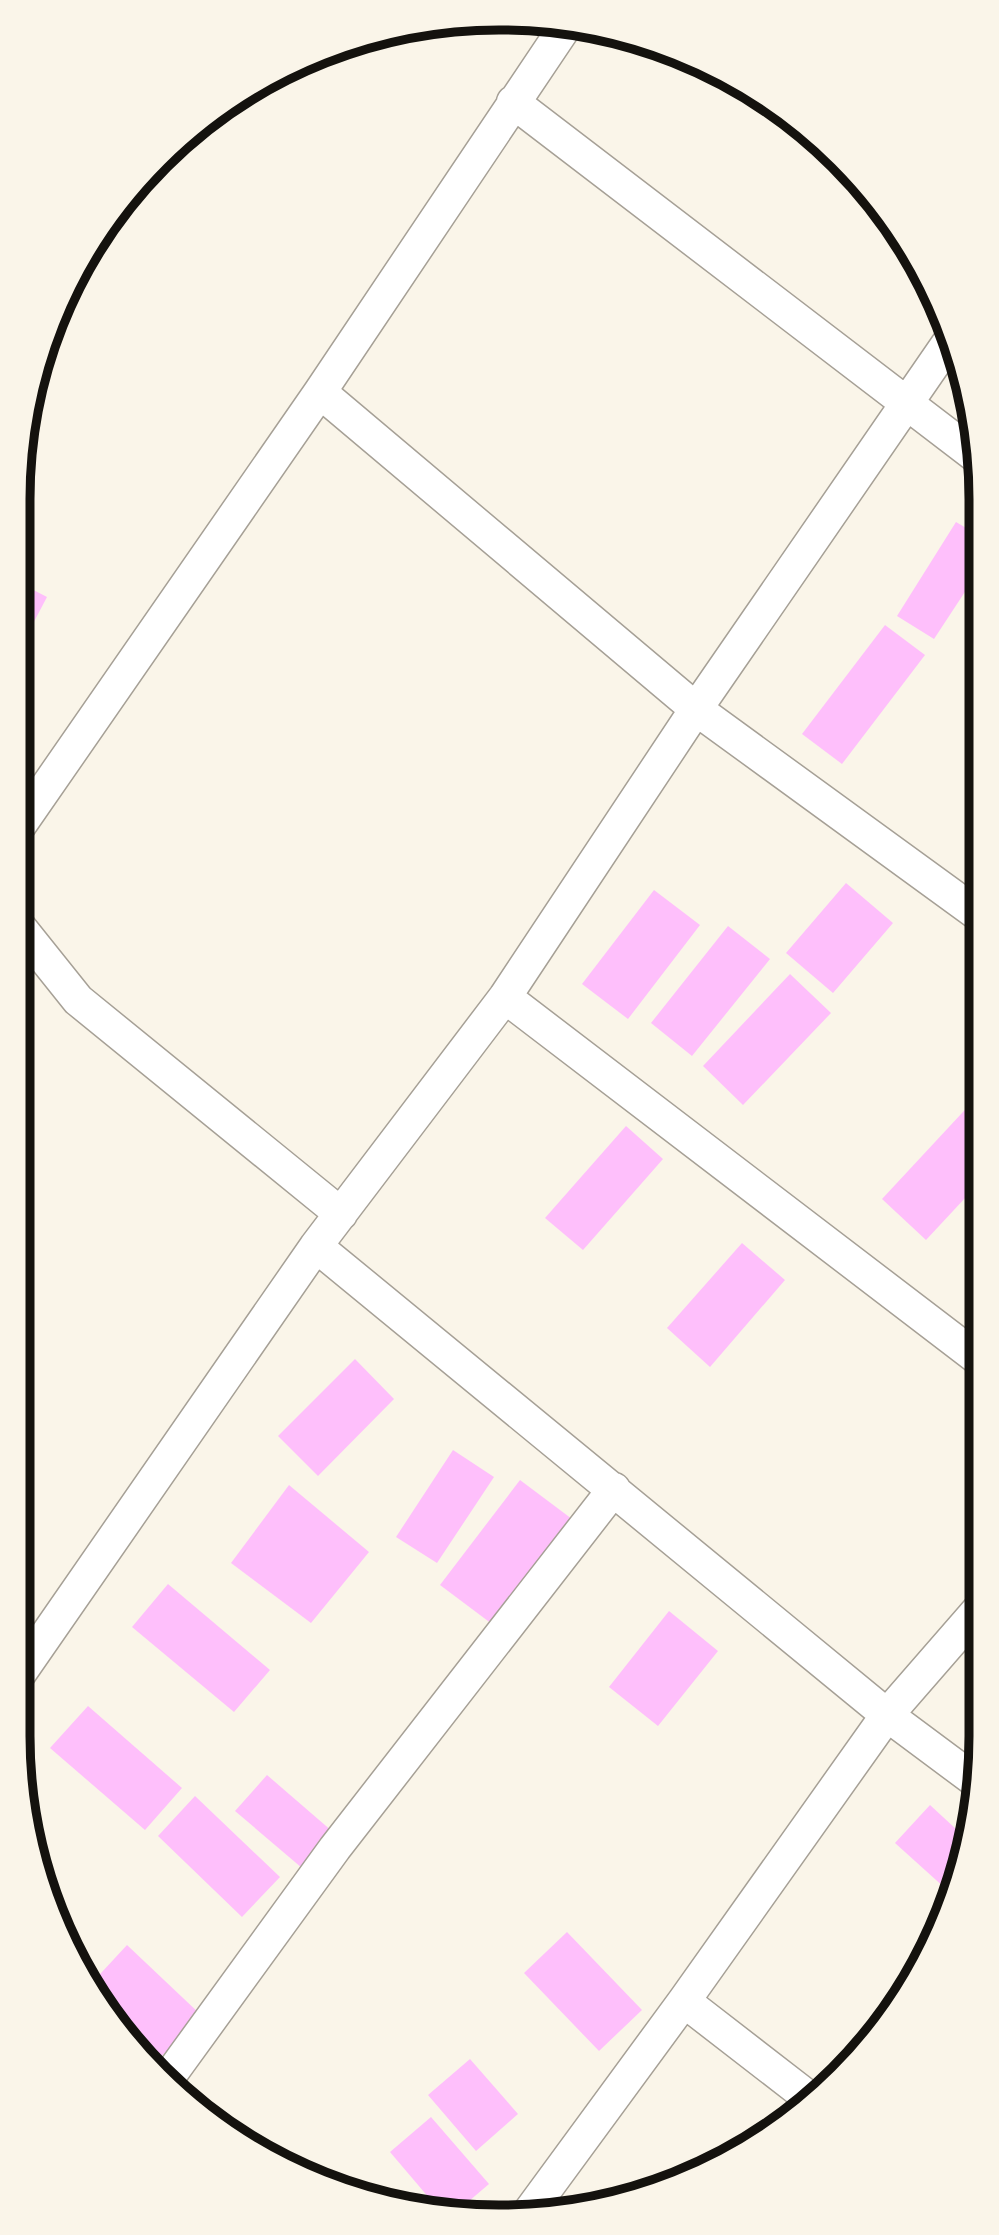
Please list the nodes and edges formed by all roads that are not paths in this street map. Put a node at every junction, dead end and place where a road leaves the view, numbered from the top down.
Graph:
1 (559, 34) edge
2 (513, 102) junction
3 (944, 349) edge
4 (320, 392) junction
5 (907, 403) junction
6 (966, 449) edge
7 (696, 709) junction
8 (30, 811) edge
9 (969, 908) edge
10 (30, 940) edge
11 (505, 997) junction
12 (341, 1214) junction
13 (316, 1246) junction
14 (969, 1352) edge
15 (614, 1489) junction
16 (969, 1621) edge
17 (30, 1659) edge
18 (887, 1715) junction
19 (967, 1775) edge
20 (684, 2001) junction
21 (172, 2073) edge
22 (803, 2093) edge
23 (535, 2203) edge

1 - 2 street
2 - 4 street
2 - 5 street
3 - 5 street
4 - 7 street
4 - 8 street
5 - 6 street
5 - 7 street
7 - 9 street
7 - 11 street
10 - 12 street
11 - 12 street
11 - 14 street
12 - 13 street
13 - 15 street
13 - 17 street
15 - 18 street
15 - 21 street
16 - 18 street
18 - 19 street
18 - 20 street
20 - 22 street
20 - 23 street

